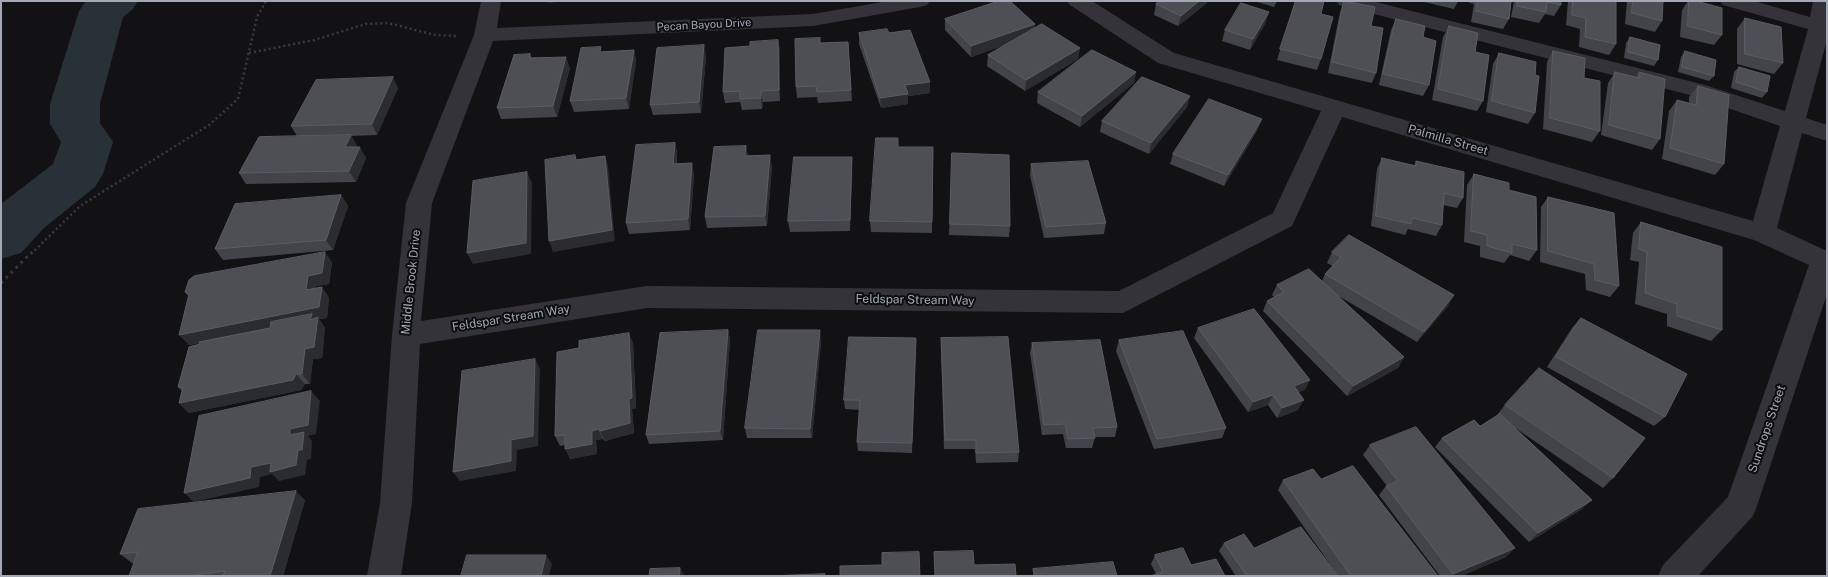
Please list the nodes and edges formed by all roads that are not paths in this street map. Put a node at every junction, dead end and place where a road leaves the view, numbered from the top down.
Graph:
1 (491, 1) edge
2 (920, 1) edge
3 (1077, 1) edge
4 (1346, 1) edge
5 (1730, 1) edge
6 (1823, 1) edge
7 (865, 7) edge
8 (1823, 26) edge
9 (485, 35) junction
10 (1335, 107) junction
11 (1794, 121) junction
12 (1827, 133) edge
13 (1763, 233) junction
14 (1825, 261) edge
15 (406, 335) junction
16 (384, 576) edge
17 (1675, 576) edge

1 - 9 street, Middle Brook Drive
2 - 7 street, Pecan Bayou Drive
3 - 10 street, Palmilla Street
4 - 11 street
5 - 8 street
6 - 8 street
7 - 9 street, Pecan Bayou Drive
8 - 11 street
9 - 15 street, Middle Brook Drive
10 - 13 street, Palmilla Street
10 - 15 street, Feldspar Stream Way
11 - 12 street
11 - 13 street
13 - 14 street, Palmilla Street
14 - 17 street, Sundrops Street
15 - 16 street, Middle Brook Drive

